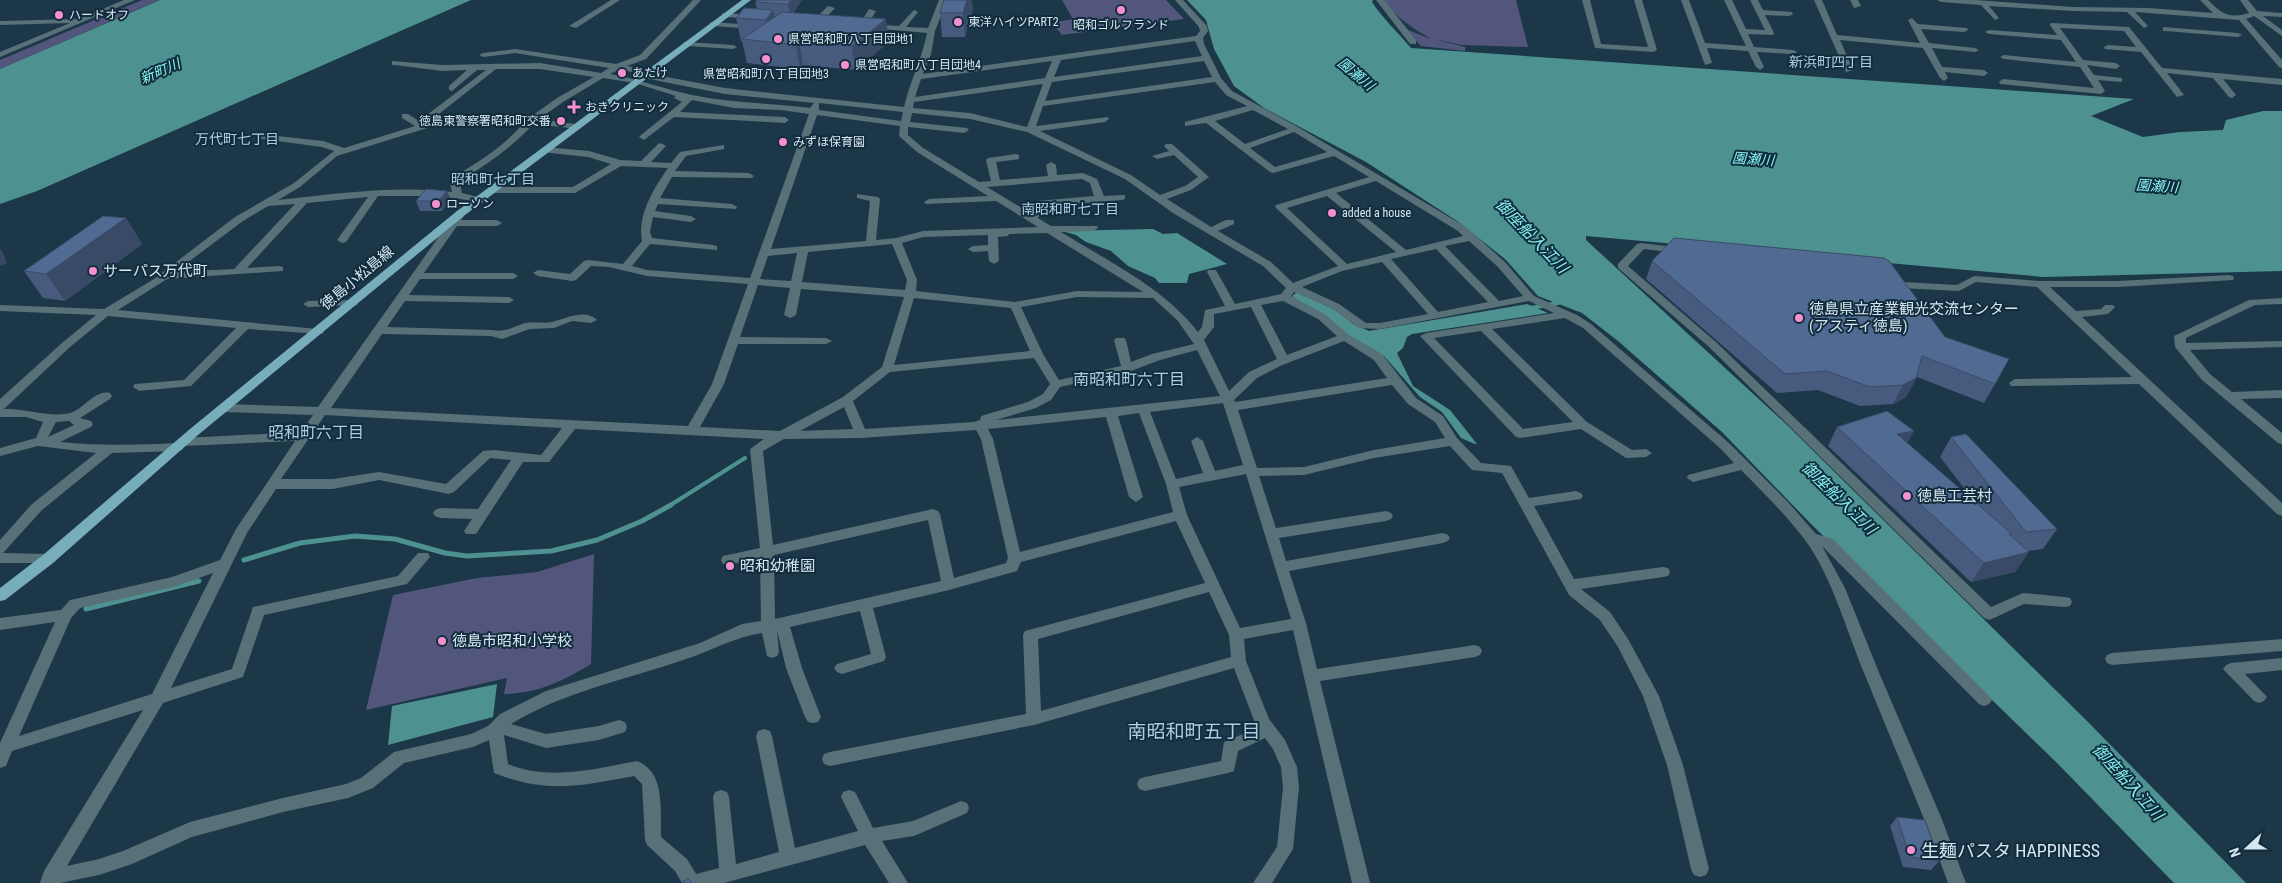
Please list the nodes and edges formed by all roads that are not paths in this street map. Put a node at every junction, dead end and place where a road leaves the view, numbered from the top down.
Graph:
1 (131, 0) edge
2 (616, 0) edge
3 (697, 0) edge
4 (747, 0) edge
5 (943, 0) edge
6 (1179, 0) edge
7 (1380, 0) edge
8 (1586, 0) edge
9 (1638, 0) edge
10 (1685, 0) edge
11 (1728, 0) edge
12 (1754, 0) edge
13 (1818, 0) edge
14 (1941, 0) edge
15 (2050, 0) edge
16 (2157, 0) edge
17 (2204, 0) edge
18 (2244, 0) edge
19 (1963, 2) junction
20 (1983, 2) junction
21 (2055, 7) junction
22 (831, 8) dead end
23 (2073, 9) junction
24 (2149, 10) junction
25 (872, 11) dead end
26 (2130, 11) junction
27 (914, 12) dead end
28 (1759, 12) junction
29 (1971, 12) dead end
30 (2167, 12) junction
31 (2256, 13) junction
32 (1789, 14) dead end
33 (726, 15) junction
34 (2282, 15) edge
35 (2217, 16) junction
36 (762, 18) edge
37 (1995, 18) dead end
38 (2241, 18) junction
39 (86, 19) junction
40 (808, 21) edge
41 (817, 22) junction
42 (2178, 22) dead end
43 (0, 23) edge
44 (826, 23) edge
45 (714, 24) junction
46 (854, 25) edge
47 (863, 25) junction
48 (2086, 25) junction
49 (573, 26) dead end
50 (2144, 26) dead end
51 (760, 28) edge
52 (901, 28) junction
53 (1964, 30) dead end
54 (931, 31) junction
55 (1743, 31) junction
56 (1989, 32) dead end
57 (2282, 34) edge
58 (1834, 37) junction
59 (1199, 38) junction
60 (2064, 38) junction
61 (1413, 42) dead end
62 (687, 44) junction
63 (1702, 45) junction
64 (1926, 45) junction
65 (733, 47) dead end
66 (2108, 47) dead end
67 (1752, 48) junction
68 (1975, 50) dead end
69 (2144, 50) junction
70 (1793, 52) dead end
71 (1, 54) edge
72 (483, 55) dead end
73 (2279, 56) edge
74 (553, 58) junction
75 (1208, 58) junction
76 (2004, 58) dead end
77 (1057, 59) junction
78 (395, 63) dead end
79 (1708, 63) dead end
80 (2082, 64) junction
81 (2282, 65) edge
82 (540, 66) junction
83 (2116, 66) dead end
84 (476, 67) junction
85 (617, 67) junction
86 (1760, 67) dead end
87 (459, 68) junction
88 (494, 68) junction
89 (1939, 69) junction
90 (1849, 70) dead end
91 (2160, 70) junction
92 (1984, 73) dead end
93 (646, 74) junction
94 (602, 75) junction
95 (2215, 75) junction
96 (448, 77) dead end
97 (918, 77) junction
98 (2092, 77) junction
99 (1944, 78) dead end
100 (1217, 79) junction
101 (1048, 80) junction
102 (2119, 80) dead end
103 (2003, 82) dead end
104 (2282, 82) edge
105 (633, 84) junction
106 (452, 88) dead end
107 (2232, 95) dead end
108 (2180, 96) dead end
109 (818, 100) junction
110 (1041, 104) junction
111 (909, 105) junction
112 (1254, 107) junction
113 (794, 110) junction
114 (814, 111) junction
115 (672, 114) junction
116 (405, 116) dead end
117 (1105, 119) dead end
118 (785, 120) junction
119 (1208, 120) junction
120 (531, 121) junction
121 (904, 123) junction
122 (1188, 124) dead end
123 (420, 125) junction
124 (575, 127) junction
125 (1295, 129) junction
126 (777, 130) dead end
127 (964, 130) dead end
128 (1030, 130) junction
129 (262, 136) dead end
130 (644, 137) dead end
131 (661, 146) dead end
132 (721, 147) dead end
133 (1245, 147) junction
134 (545, 150) junction
135 (344, 151) junction
136 (1335, 153) junction
137 (1157, 156) dead end
138 (1016, 157) dead end
139 (619, 163) junction
140 (644, 164) junction
141 (1051, 166) dead end
142 (671, 170) junction
143 (748, 176) dead end
144 (1053, 178) junction
145 (1377, 178) junction
146 (996, 184) junction
147 (979, 185) junction
148 (493, 190) junction
149 (376, 193) junction
150 (1329, 193) junction
151 (457, 194) junction
152 (860, 196) dead end
153 (1122, 197) dead end
154 (1000, 198) junction
155 (1100, 199) junction
156 (1159, 199) junction
157 (305, 200) junction
158 (479, 200) junction
159 (655, 202) junction
160 (929, 202) dead end
161 (267, 204) junction
162 (732, 207) dead end
163 (649, 213) junction
164 (458, 218) junction
165 (1033, 218) junction
166 (691, 219) dead end
167 (1230, 222) dead end
168 (498, 223) dead end
169 (1093, 228) dead end
170 (1052, 230) junction
171 (1212, 230) junction
172 (1471, 237) junction
173 (342, 240) dead end
174 (647, 241) junction
175 (896, 241) junction
176 (871, 243) junction
177 (1439, 246) junction
178 (713, 248) dead end
179 (994, 248) junction
180 (973, 249) dead end
181 (803, 250) junction
182 (1688, 251) edge
183 (764, 253) junction
184 (1405, 254) junction
185 (1385, 259) junction
186 (994, 261) dead end
187 (626, 267) junction
188 (1346, 267) junction
189 (729, 268) dead end
190 (279, 270) dead end
191 (237, 272) junction
192 (1212, 272) dead end
193 (538, 273) dead end
194 (164, 276) junction
195 (417, 276) junction
196 (514, 276) dead end
197 (1885, 276) edge
198 (2229, 278) dead end
199 (722, 280) junction
200 (754, 281) junction
201 (796, 284) junction
202 (2040, 284) junction
203 (1288, 292) junction
204 (910, 294) junction
205 (1156, 295) junction
206 (401, 298) junction
207 (1532, 299) junction
208 (509, 300) dead end
209 (2281, 302) edge
210 (353, 303) junction
211 (1254, 303) junction
212 (308, 304) dead end
213 (1015, 305) junction
214 (1497, 305) junction
215 (2109, 307) dead end
216 (0, 308) edge
217 (1231, 308) junction
218 (106, 312) junction
219 (1564, 313) junction
220 (790, 315) dead end
221 (1435, 315) junction
222 (2073, 315) junction
223 (591, 320) dead end
224 (245, 325) junction
225 (1484, 327) junction
226 (378, 330) junction
227 (318, 332) junction
228 (1345, 337) junction
229 (733, 340) junction
230 (1120, 340) dead end
231 (826, 341) dead end
232 (1199, 343) junction
233 (2282, 344) edge
234 (2181, 347) junction
235 (1037, 354) junction
236 (1284, 361) junction
237 (1127, 368) junction
238 (887, 369) junction
239 (2142, 380) junction
240 (1395, 381) junction
241 (2016, 383) dead end
242 (1056, 384) junction
243 (139, 387) dead end
244 (2282, 394) edge
245 (106, 396) dead end
246 (2229, 396) junction
247 (847, 400) junction
248 (1229, 403) junction
249 (0, 406) edge
250 (224, 408) junction
251 (1143, 409) junction
252 (324, 410) junction
253 (1111, 412) junction
254 (0, 413) edge
255 (73, 417) junction
256 (45, 418) junction
257 (571, 425) junction
258 (973, 425) junction
259 (1583, 425) junction
260 (692, 430) junction
261 (861, 434) junction
262 (782, 435) junction
263 (305, 436) junction
264 (1197, 440) dead end
265 (2282, 440) edge
266 (1453, 441) junction
267 (44, 442) junction
268 (181, 444) junction
269 (109, 449) junction
270 (0, 452) edge
271 (1646, 453) dead end
272 (520, 458) junction
273 (1743, 465) junction
274 (1252, 470) junction
275 (1211, 476) junction
276 (1693, 478) dead end
277 (272, 484) junction
278 (1172, 484) junction
279 (1576, 496) dead end
280 (1136, 497) dead end
281 (1524, 503) junction
282 (2282, 511) edge
283 (440, 513) dead end
284 (482, 514) junction
285 (1180, 516) junction
286 (1386, 516) dead end
287 (471, 531) dead end
288 (1271, 534) junction
289 (1443, 538) dead end
290 (1811, 538) junction
291 (0, 549) edge
292 (767, 552) junction
293 (423, 557) dead end
294 (0, 558) edge
295 (1016, 558) junction
296 (48, 559) junction
297 (728, 560) dead end
298 (227, 563) junction
299 (1281, 567) junction
300 (1663, 572) dead end
301 (949, 585) junction
302 (1570, 585) junction
303 (1213, 586) junction
304 (0, 596) edge
305 (2065, 602) dead end
306 (865, 604) junction
307 (65, 615) junction
308 (1299, 623) junction
309 (0, 624) edge
310 (775, 624) junction
311 (1236, 635) junction
312 (2282, 645) edge
313 (1475, 651) dead end
314 (772, 652) dead end
315 (2112, 660) dead end
316 (1239, 661) junction
317 (2282, 664) edge
318 (842, 668) dead end
319 (1311, 676) junction
320 (2259, 696) dead end
321 (159, 697) junction
322 (1984, 700) dead end
323 (813, 717) dead end
324 (1034, 719) junction
325 (620, 727) dead end
326 (496, 728) junction
327 (1268, 730) junction
328 (764, 736) dead end
329 (8, 746) junction
330 (830, 759) dead end
331 (0, 761) edge
332 (1145, 784) dead end
333 (721, 796) dead end
334 (849, 796) dead end
335 (961, 808) dead end
336 (869, 836) junction
337 (789, 858) junction
338 (1700, 869) dead end
339 (728, 874) junction
340 (48, 880) edge
341 (693, 883) edge
342 (899, 883) edge
343 (1262, 883) edge
344 (1361, 883) edge
345 (1957, 883) edge

1 - 39 street
2 - 49 street
3 - 85 street
4 - 33 main road, 徳島小松島線
5 - 54 street
6 - 59 street
7 - 61 street
8 - 9 street
10 - 63 street
11 - 55 street
12 - 28 street
13 - 58 street
14 - 19 street
15 - 21 street
16 - 30 street
17 - 35 street
18 - 31 street
19 - 20 street
19 - 29 street
20 - 21 street
20 - 37 street
21 - 23 street
22 - 41 street
23 - 26 street
23 - 48 street
24 - 26 street
24 - 30 street
24 - 35 street
25 - 47 street
26 - 50 street
27 - 52 street
28 - 32 street
28 - 55 street
30 - 35 street
30 - 42 street
31 - 34 street
31 - 38 street
31 - 57 street
33 - 36 street
33 - 45 main road, 徳島小松島線
35 - 38 street
38 - 73 street
39 - 43 street
39 - 71 street
40 - 41 street
41 - 44 street
45 - 51 street
45 - 62 main road, 徳島小松島線
46 - 47 street
47 - 52 street
48 - 60 street
48 - 69 street
52 - 54 street
53 - 64 street
54 - 97 street
55 - 67 street
56 - 60 street
58 - 64 street
58 - 90 street
59 - 75 street
59 - 77 street
60 - 80 street
62 - 65 street
62 - 93 main road, 徳島小松島線
63 - 67 street
63 - 79 street
64 - 68 street
64 - 89 street
66 - 69 street
67 - 70 street
67 - 86 street
69 - 91 street
72 - 74 street
73 - 81 street
74 - 82 street
74 - 85 street
75 - 100 street
75 - 101 street
76 - 80 street
77 - 97 street
77 - 101 street
78 - 87 street
80 - 83 street
80 - 98 street
82 - 88 street
82 - 94 street
84 - 87 street
84 - 88 street
84 - 106 street
85 - 93 street
85 - 94 street
87 - 96 street
88 - 123 street
89 - 92 street
89 - 99 street
91 - 95 street
91 - 108 street
93 - 105 main road, 徳島小松島線
93 - 109 street
94 - 105 street
94 - 120 street
95 - 104 street
95 - 107 street
97 - 111 street
98 - 102 street
98 - 103 street
100 - 110 street
100 - 112 street
101 - 110 street
101 - 111 street
105 - 113 street
105 - 115 street
105 - 124 main road, 徳島小松島線
109 - 111 street
109 - 114 street
110 - 128 street
111 - 121 street
111 - 128 street
112 - 119 street
112 - 125 street
113 - 114 street
113 - 118 street
114 - 121 street
114 - 183 street
115 - 118 street
115 - 130 street
116 - 123 street
117 - 128 street
118 - 126 street
119 - 122 street
119 - 133 street
120 - 123 street
120 - 124 street
120 - 151 street
121 - 127 street
121 - 147 street
123 - 135 street
124 - 134 main road, 徳島小松島線
125 - 133 street
125 - 136 street
128 - 156 street
129 - 135 street
131 - 140 street
132 - 142 street
133 - 136 street
134 - 139 street
134 - 148 main road, 徳島小松島線
135 - 161 street
136 - 145 street
137 - 156 street
138 - 146 street
139 - 140 street
139 - 148 street
140 - 142 street
141 - 144 street
142 - 143 street
142 - 159 street
144 - 146 street
144 - 155 street
145 - 150 street
145 - 172 street
146 - 147 street
147 - 154 street
148 - 158 main road, 徳島小松島線
149 - 151 street
149 - 157 street
149 - 173 street
150 - 184 street
150 - 188 street
151 - 158 street
152 - 176 street
153 - 155 street
154 - 160 street
154 - 165 street
155 - 165 street
156 - 171 street
157 - 161 street
157 - 191 street
158 - 164 main road, 徳島小松島線
159 - 162 street
159 - 163 street
161 - 194 street
163 - 166 street
163 - 174 street
164 - 168 street
164 - 195 street
164 - 210 main road, 徳島小松島線
165 - 170 street
167 - 171 street
169 - 170 street
170 - 175 street
170 - 179 street
170 - 205 street
171 - 203 street
172 - 177 street
172 - 207 street
174 - 178 street
174 - 187 street
175 - 176 street
175 - 204 street
176 - 181 street
177 - 184 street
177 - 214 street
179 - 180 street
179 - 186 street
181 - 183 street
181 - 201 street
182 - 305 street
183 - 200 street
184 - 185 street
185 - 188 street
185 - 221 street
187 - 193 street
187 - 199 street
188 - 203 street
189 - 199 street
190 - 191 street
191 - 194 street
192 - 217 street
194 - 218 street
195 - 196 street
195 - 206 street
197 - 202 street
198 - 202 street
199 - 200 street
200 - 201 street
200 - 229 street
201 - 204 street
201 - 220 street
202 - 222 street
203 - 211 street
203 - 221 street
203 - 228 street
204 - 213 street
204 - 238 street
205 - 213 street
205 - 232 street
206 - 208 street
206 - 226 street
207 - 214 street
207 - 219 street
209 - 234 street
210 - 212 street
210 - 227 main road, 徳島小松島線
211 - 217 street
211 - 236 street
213 - 235 street
214 - 221 street
215 - 222 street
216 - 218 street
217 - 232 street
218 - 224 street
218 - 249 street
219 - 225 street
219 - 273 street
222 - 239 street
223 - 226 street
224 - 227 street
224 - 243 street
225 - 259 street
225 - 259 street
226 - 252 street
227 - 250 main road, 徳島小松島線
228 - 236 street
228 - 240 street
229 - 231 street
229 - 260 street
230 - 237 street
232 - 237 street
232 - 248 street
233 - 234 street
234 - 246 street
235 - 238 street
235 - 242 street
236 - 248 street
237 - 242 street
238 - 247 street
239 - 241 street
239 - 282 street
240 - 248 street
240 - 266 street
242 - 258 street
244 - 246 street
245 - 255 street
246 - 265 street
247 - 261 street
247 - 262 street
248 - 251 street
248 - 274 street
250 - 252 street
250 - 268 main road, 徳島小松島線
251 - 253 street
251 - 278 street
252 - 257 street
252 - 263 street
253 - 258 street
253 - 280 street
254 - 256 street
255 - 256 street
255 - 267 street
256 - 267 street
257 - 260 street
257 - 272 street
258 - 261 street
258 - 295 street
259 - 271 street
260 - 262 street
261 - 262 street
262 - 292 street
263 - 268 street
263 - 277 street
264 - 275 street
266 - 274 street
266 - 281 street
267 - 269 street
267 - 270 street
268 - 269 street
268 - 296 main road, 徳島小松島線
269 - 291 street
272 - 277 street
272 - 284 street
273 - 276 street
273 - 290 street
274 - 275 street
274 - 288 street
275 - 278 street
277 - 298 street
278 - 285 street
279 - 281 street
281 - 302 street
283 - 284 street
284 - 287 street
285 - 295 street
285 - 303 street
286 - 288 street
288 - 299 street
289 - 299 street
290 - 322 street
290 - 345 street
292 - 297 street
292 - 301 street
292 - 310 street
293 - 321 street
294 - 296 street
295 - 301 street
296 - 304 main road, 徳島小松島線
298 - 307 street
298 - 321 street
299 - 308 street
300 - 302 street
301 - 306 street
302 - 338 street
303 - 311 street
303 - 324 street
306 - 310 street
306 - 318 street
307 - 309 street
307 - 329 street
308 - 311 street
308 - 319 street
310 - 314 street
310 - 323 street
310 - 326 street
311 - 316 street
312 - 315 street
313 - 319 street
316 - 324 street
316 - 327 street
317 - 320 street
319 - 344 street
321 - 329 street
321 - 340 street
324 - 330 street
325 - 326 street
326 - 340 street
326 - 341 street
327 - 332 street
327 - 343 street
328 - 337 street
329 - 331 street
333 - 339 street
334 - 336 street
335 - 336 street
336 - 337 street
336 - 342 street
337 - 339 street
339 - 341 street

